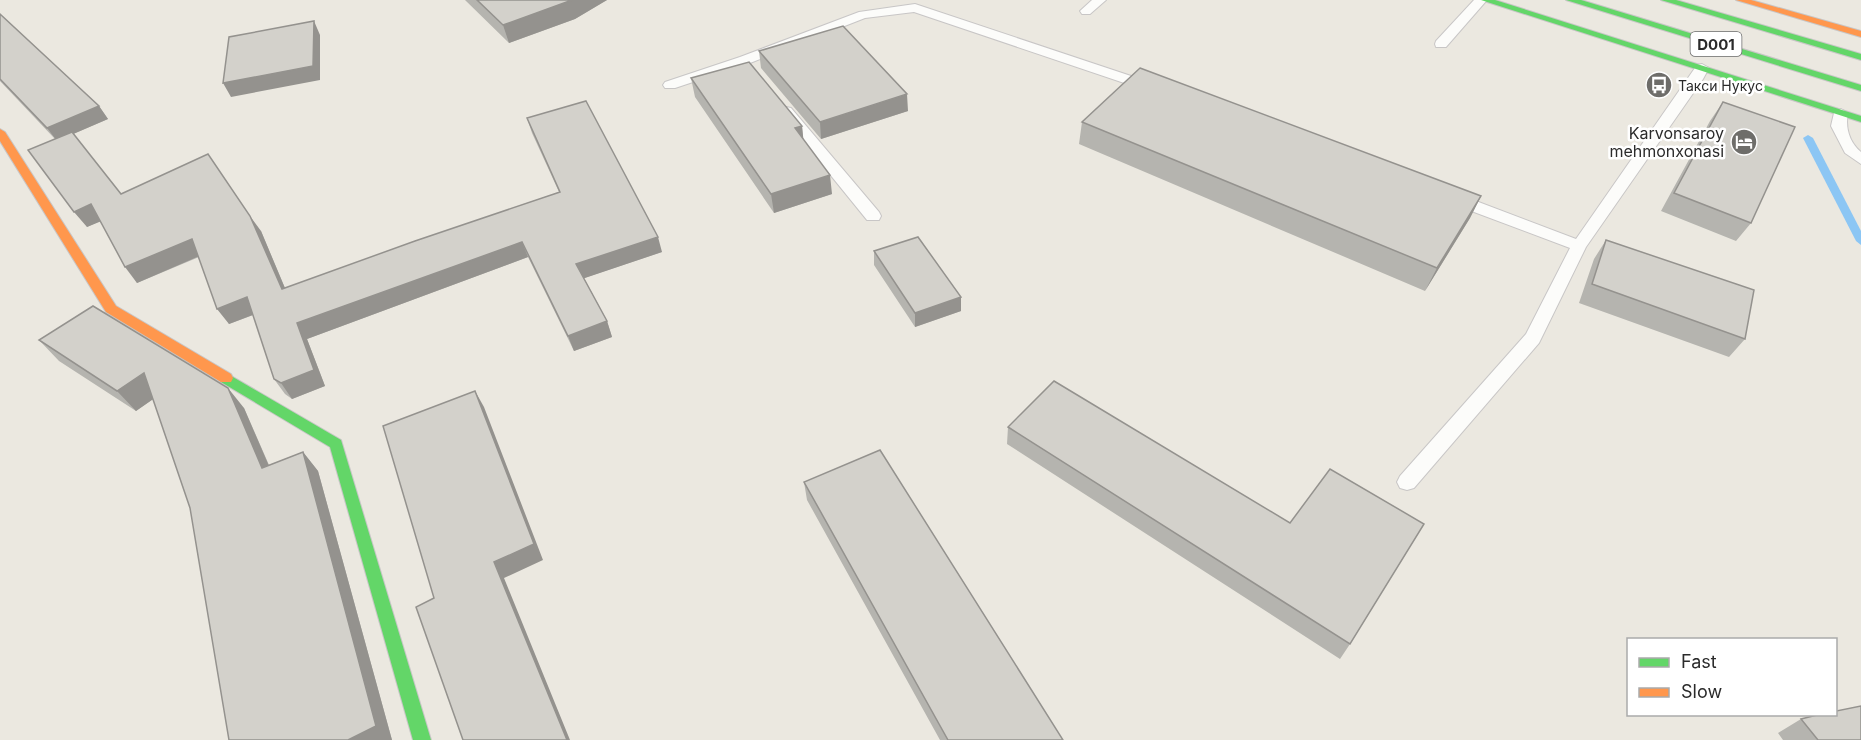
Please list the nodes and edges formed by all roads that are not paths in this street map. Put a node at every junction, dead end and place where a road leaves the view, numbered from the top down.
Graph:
1 (1100, 0) edge
2 (1481, 0) edge
3 (1486, 0) edge
4 (1571, 0) edge
5 (1666, 0) edge
6 (1741, 0) edge
7 (1086, 11) dead end
8 (1861, 34) edge
9 (1441, 44) dead end
10 (1861, 57) edge
11 (1702, 68) junction
12 (670, 85) dead end
13 (1861, 88) edge
14 (1162, 91) edge
15 (775, 97) edge
16 (1841, 113) junction
17 (1861, 119) edge
18 (0, 132) edge
19 (1861, 159) edge
20 (1437, 192) edge
21 (873, 216) dead end
22 (1579, 246) junction
23 (1407, 482) dead end
24 (422, 740) edge

1 - 7 lane
2 - 9 lane
3 - 11 main road
4 - 13 main road, D001
5 - 10 main road, D001
6 - 8 main road
11 - 16 main road
11 - 22 lane
12 - 14 lane
15 - 21 lane
16 - 17 main road
16 - 19 lane
18 - 24 main road
20 - 22 lane
22 - 23 lane

